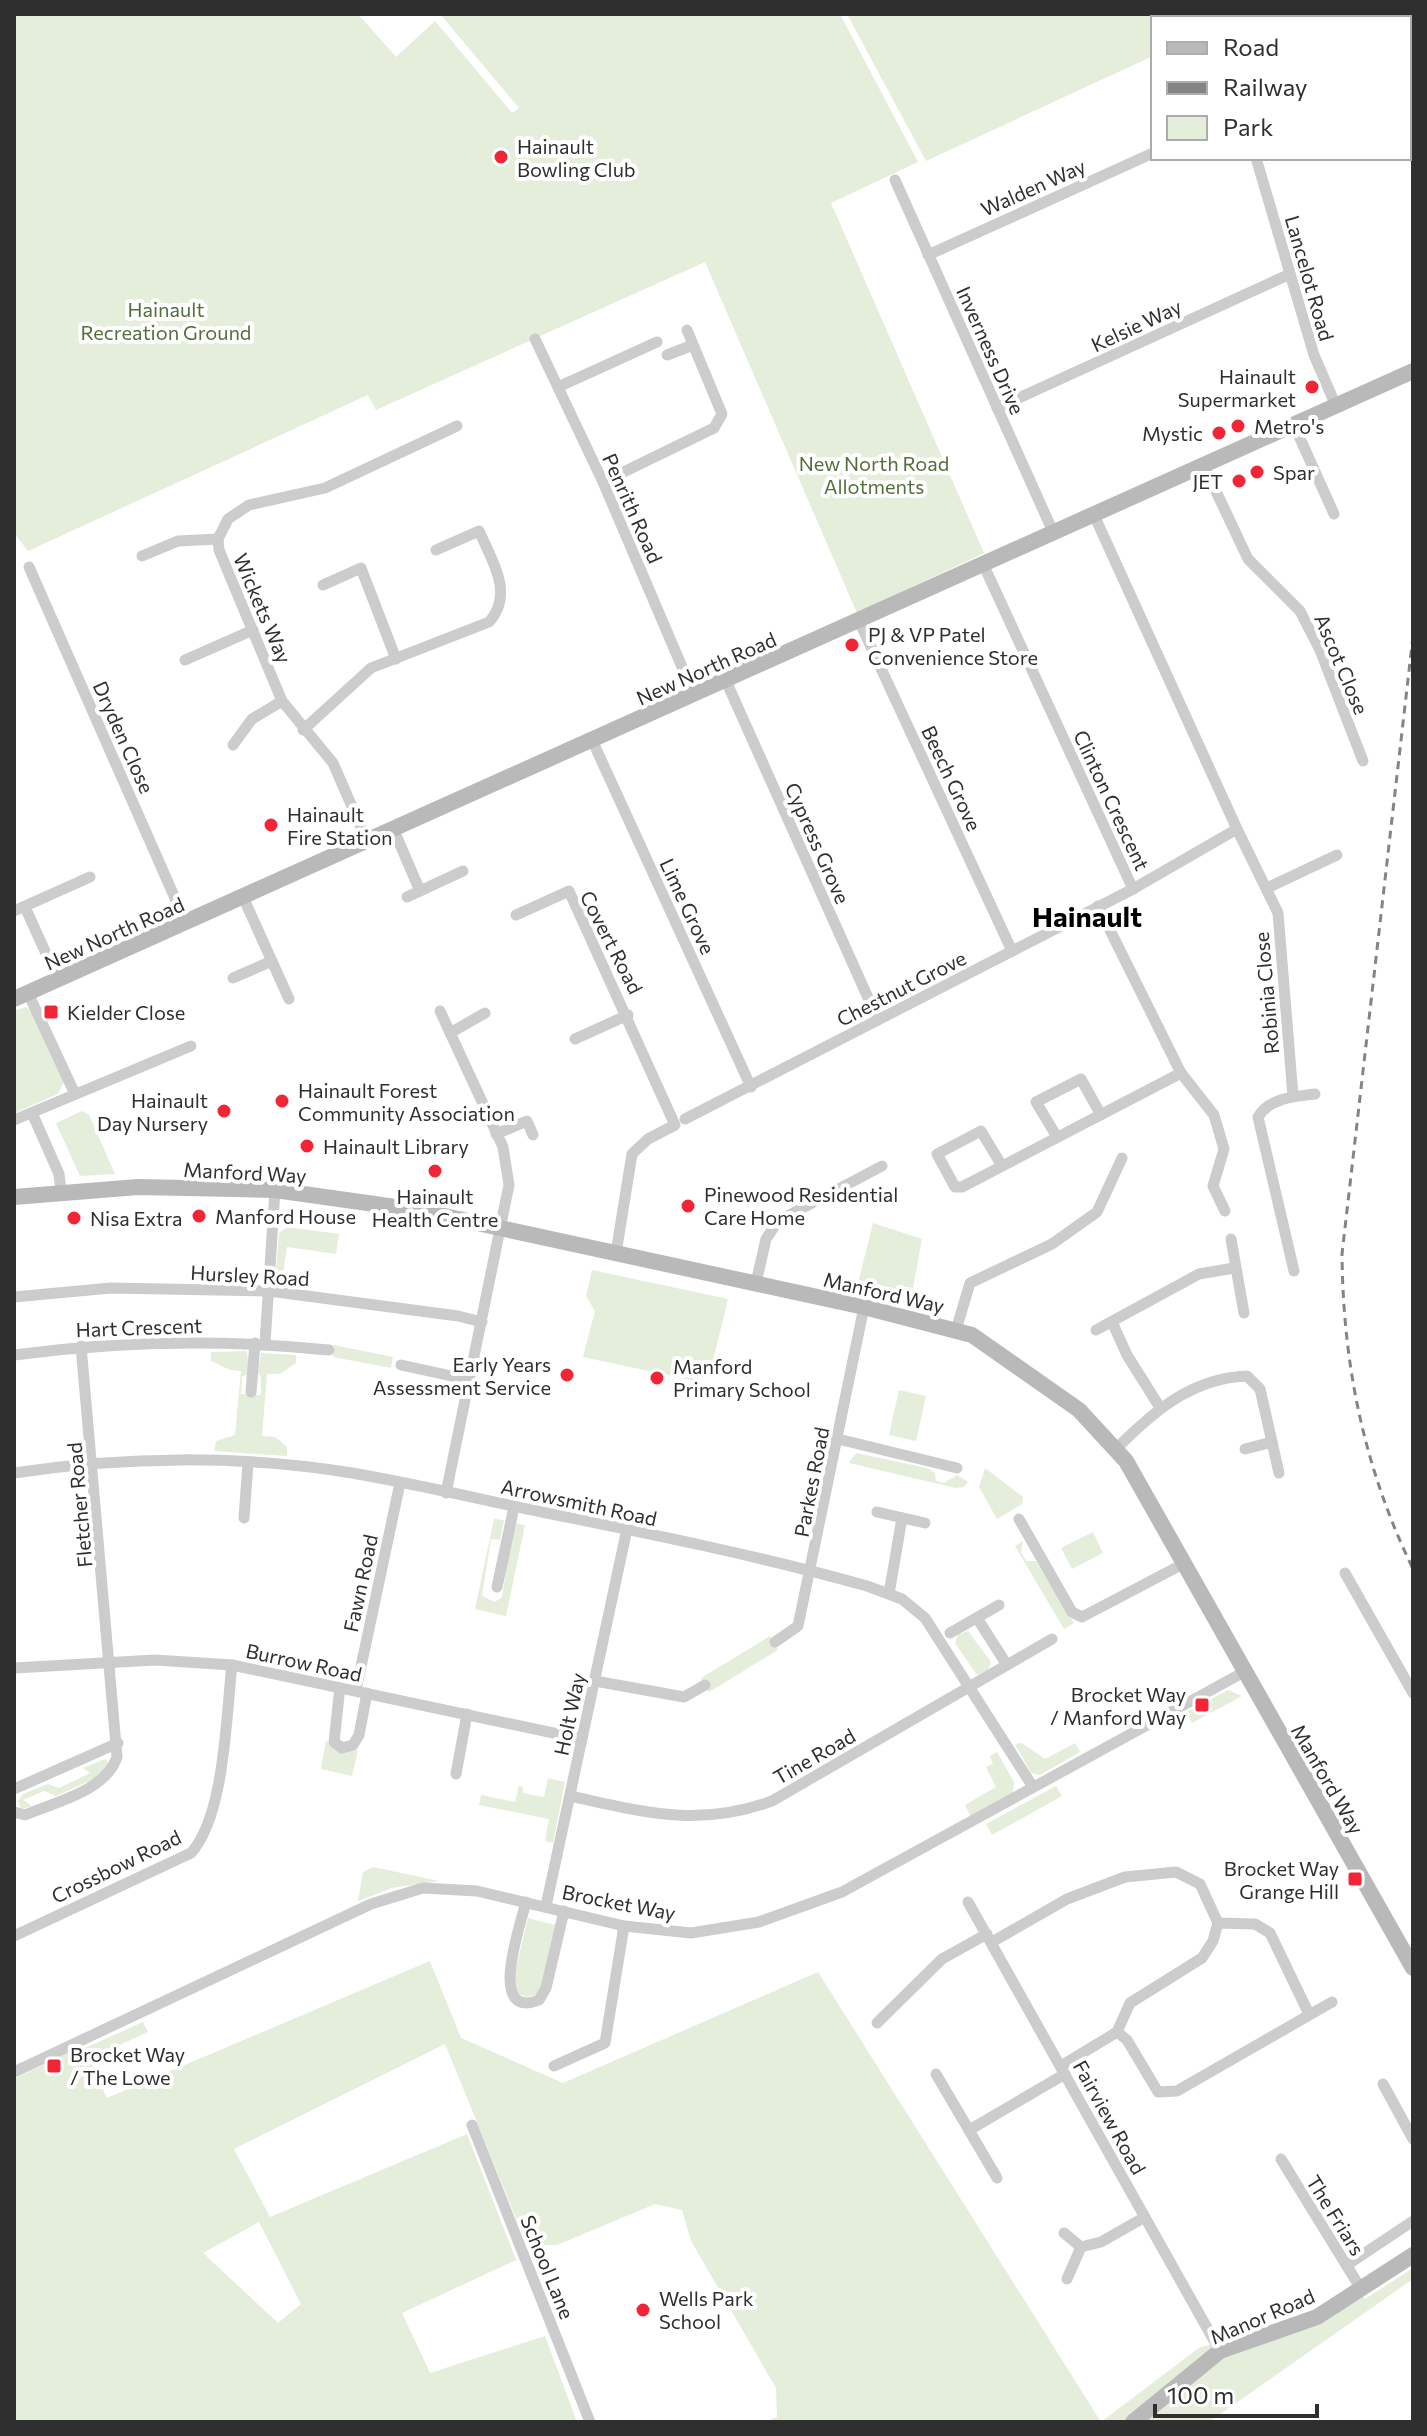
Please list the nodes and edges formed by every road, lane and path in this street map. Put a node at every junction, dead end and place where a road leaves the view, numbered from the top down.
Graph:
1 (1151, 154) edge
2 (1257, 160) edge
3 (895, 180) dead end
4 (928, 255) junction
5 (1290, 274) junction
6 (687, 330) dead end
7 (535, 339) dead end
8 (657, 342) dead end
9 (693, 345) junction
10 (667, 355) dead end
11 (1413, 371) edge
12 (558, 387) junction
13 (1336, 406) junction
14 (997, 408) junction
15 (1294, 425) junction
16 (457, 426) dead end
17 (1204, 466) junction
18 (603, 482) junction
19 (1334, 514) dead end
20 (1094, 515) junction
21 (1054, 534) junction
22 (218, 539) junction
23 (436, 550) dead end
24 (142, 556) dead end
25 (984, 566) junction
26 (29, 567) dead end
27 (323, 585) dead end
28 (859, 621) junction
29 (253, 630) junction
30 (396, 659) junction
31 (185, 660) dead end
32 (726, 681) junction
33 (694, 695) junction
34 (282, 701) junction
35 (303, 730) junction
36 (592, 740) junction
37 (233, 745) dead end
38 (1363, 761) dead end
39 (393, 828) junction
40 (1237, 829) junction
41 (367, 841) junction
42 (1337, 855) dead end
43 (463, 871) dead end
44 (90, 877) dead end
45 (1267, 888) junction
46 (1133, 889) junction
47 (420, 891) junction
48 (243, 897) junction
49 (407, 897) dead end
50 (1098, 906) junction
51 (20, 909) edge
52 (516, 915) dead end
53 (186, 923) junction
54 (1012, 951) junction
55 (272, 961) junction
56 (233, 978) dead end
57 (58, 980) junction
58 (21, 996) edge
59 (289, 999) dead end
60 (440, 1011) dead end
61 (485, 1013) dead end
62 (628, 1015) junction
63 (878, 1020) junction
64 (450, 1033) junction
65 (575, 1039) dead end
66 (191, 1046) dead end
67 (1181, 1073) junction
68 (751, 1087) junction
69 (75, 1094) junction
70 (1315, 1094) dead end
71 (1293, 1096) junction
72 (32, 1113) junction
73 (1101, 1115) junction
74 (685, 1119) dead end
75 (14, 1120) edge
76 (496, 1134) junction
77 (533, 1135) dead end
78 (1057, 1137) junction
79 (1122, 1158) dead end
80 (882, 1166) dead end
81 (1002, 1166) junction
82 (275, 1190) junction
83 (61, 1191) junction
84 (14, 1197) edge
85 (1225, 1211) dead end
86 (502, 1229) junction
87 (1231, 1239) dead end
88 (616, 1253) junction
89 (1234, 1268) junction
90 (1294, 1271) dead end
91 (756, 1283) junction
92 (269, 1291) junction
93 (14, 1297) edge
94 (864, 1307) junction
95 (1244, 1313) dead end
96 (482, 1322) junction
97 (1112, 1322) junction
98 (956, 1330) junction
99 (1096, 1330) dead end
100 (260, 1343) junction
101 (81, 1346) junction
102 (329, 1350) dead end
103 (14, 1355) edge
104 (401, 1365) dead end
105 (470, 1380) junction
106 (251, 1392) dead end
107 (1159, 1406) junction
108 (838, 1439) junction
109 (1272, 1442) junction
110 (1117, 1448) junction
111 (1245, 1449) dead end
112 (94, 1463) junction
113 (248, 1463) junction
114 (944, 1465) junction
115 (957, 1468) dead end
116 (14, 1473) edge
117 (1279, 1473) dead end
118 (941, 1478) dead end
119 (400, 1483) junction
120 (446, 1493) junction
121 (514, 1507) junction
122 (877, 1512) dead end
123 (244, 1518) dead end
124 (902, 1518) junction
125 (1019, 1519) dead end
126 (925, 1523) dead end
127 (627, 1529) junction
128 (1183, 1564) junction
129 (812, 1571) junction
130 (1345, 1573) dead end
131 (497, 1587) dead end
132 (889, 1594) junction
133 (999, 1605) dead end
134 (977, 1618) junction
135 (950, 1633) dead end
136 (1052, 1639) dead end
137 (775, 1642) dead end
138 (112, 1661) junction
139 (232, 1665) junction
140 (1007, 1665) junction
141 (14, 1668) edge
142 (1244, 1672) junction
143 (595, 1681) junction
144 (705, 1685) dead end
145 (972, 1686) junction
146 (340, 1687) junction
147 (361, 1692) junction
148 (1413, 1693) edge
149 (467, 1714) junction
150 (582, 1739) junction
151 (118, 1743) junction
152 (456, 1774) dead end
153 (1033, 1787) junction
154 (14, 1789) edge
155 (570, 1796) junction
156 (14, 1812) edge
157 (526, 1902) junction
158 (968, 1902) dead end
159 (546, 1906) junction
160 (564, 1911) junction
161 (1218, 1923) junction
162 (624, 1926) junction
163 (14, 1936) edge
164 (989, 1938) junction
165 (1413, 1968) edge
166 (1332, 2002) dead end
167 (1309, 2014) junction
168 (877, 2023) dead end
169 (1117, 2032) junction
170 (554, 2066) dead end
171 (1063, 2070) junction
172 (14, 2072) edge
173 (936, 2074) dead end
174 (1383, 2084) dead end
175 (472, 2125) dead end
176 (971, 2129) junction
177 (1413, 2139) edge
178 (1281, 2159) dead end
179 (997, 2178) dead end
180 (1145, 2217) junction
181 (1413, 2221) edge
182 (1064, 2233) dead end
183 (1081, 2247) junction
184 (1413, 2255) edge
185 (1347, 2265) junction
186 (1067, 2279) dead end
187 (1361, 2289) junction
188 (1220, 2351) junction
189 (590, 2422) edge
190 (1133, 2422) edge

1 - 4 street, Walden Way
2 - 5 street, Lancelot Road
3 - 4 street, Inverness Drive
4 - 14 street, Inverness Drive
5 - 13 street, Lancelot Road
5 - 14 street, Kelsie Way
6 - 9 street
7 - 12 street, Penrith Road
8 - 12 street
9 - 10 street
9 - 18 street
11 - 13 street, New North Road
12 - 18 street, Penrith Road
13 - 15 street, New North Road
14 - 21 street, Inverness Drive
15 - 17 street, New North Road
15 - 19 street
16 - 22 street, Wickets Way
17 - 20 street, New North Road
17 - 38 street, Ascot Close
18 - 33 street, Penrith Road
20 - 21 street, New North Road
20 - 40 street
21 - 25 street, New North Road
22 - 24 street
22 - 29 street, Wickets Way
23 - 30 street
25 - 28 street, New North Road
25 - 46 street, Clinton Crescent
26 - 53 street, Dryden Close
27 - 30 street
28 - 32 street, New North Road
28 - 54 street, Beech Grove
29 - 31 street
29 - 34 street, Wickets Way
30 - 35 street
32 - 33 street, New North Road
32 - 63 street, Cypress Grove
33 - 36 street, New North Road
34 - 35 street, Wickets Way
34 - 37 street
35 - 41 street, Wickets Way
36 - 39 street, New North Road
36 - 68 street, Lime Grove
39 - 41 street, New North Road
39 - 47 street
40 - 45 street, Robinia Close
40 - 46 street, Clinton Crescent
41 - 48 street, New North Road
42 - 45 street
43 - 47 street
44 - 51 street
45 - 71 street, Robinia Close
46 - 50 street, Chestnut Grove
47 - 49 street
48 - 53 street, New North Road
48 - 55 street
50 - 54 street, Chestnut Grove
50 - 67 street
51 - 57 street
52 - 62 street, Covert Road
53 - 57 street, New North Road
54 - 63 street, Chestnut Grove
55 - 56 street
55 - 59 street
57 - 58 street, New North Road
58 - 69 street
60 - 64 street
61 - 64 street
62 - 65 street, Covert Road
62 - 88 street, Covert Road
63 - 68 street, Chestnut Grove
64 - 76 street
66 - 69 street
67 - 73 street
67 - 85 street
68 - 74 street, Chestnut Grove
69 - 72 street
70 - 71 street
71 - 90 street
72 - 75 street
72 - 83 street
73 - 78 street
73 - 78 street
76 - 77 street
76 - 86 street
78 - 81 street
79 - 98 street
80 - 91 street
81 - 81 street
82 - 83 street, Manford Way
82 - 86 street, Manford Way
82 - 92 street
83 - 84 street, Manford Way
86 - 88 street, Manford Way
86 - 96 street
87 - 89 street
88 - 91 street, Manford Way
89 - 95 street
89 - 97 street
91 - 94 street, Manford Way
92 - 93 street, Hursley Road
92 - 96 street, Hursley Road
92 - 100 street
94 - 98 street, Manford Way
94 - 108 street, Parkes Road
96 - 105 street
97 - 99 street
97 - 107 street
98 - 110 street, Manford Way
100 - 101 street, Hart Crescent
100 - 102 street, Hart Crescent
100 - 106 street
101 - 103 street, Hart Crescent
101 - 112 street, Fletcher Road
104 - 105 street
105 - 120 street
107 - 109 street
107 - 110 street
108 - 114 street
108 - 129 street, Parkes Road
109 - 111 street
109 - 117 street
110 - 128 street, Manford Way
112 - 113 street, Arrowsmith Road
112 - 116 street, Arrowsmith Road
112 - 138 street, Fletcher Road
113 - 119 street, Arrowsmith Road
113 - 123 street
114 - 115 street
114 - 118 street
119 - 120 street, Arrowsmith Road
119 - 147 street, Fawn Road
120 - 121 street, Arrowsmith Road
121 - 127 street, Arrowsmith Road
121 - 131 street
122 - 124 street
124 - 126 street
124 - 132 street
125 - 128 street
127 - 129 street, Arrowsmith Road
127 - 143 street, Holt Way
128 - 142 street, Manford Way
129 - 132 street, Arrowsmith Road
129 - 137 street, Parkes Road
130 - 148 street
132 - 145 street, Arrowsmith Road
133 - 134 street
134 - 135 street
134 - 140 street
136 - 140 street, Tine Road
138 - 139 street, Burrow Road
138 - 141 street, Burrow Road
138 - 151 street, Fletcher Road
139 - 146 street, Burrow Road
139 - 163 street, Crossbow Road
140 - 145 street, Tine Road
142 - 153 street, Brocket Way
142 - 165 street, Manford Way
143 - 144 street
143 - 150 street, Holt Way
145 - 153 street, Arrowsmith Road
145 - 155 street, Tine Road
146 - 147 street, Burrow Road
146 - 147 street, Fawn Road
147 - 149 street, Burrow Road
149 - 150 street, Burrow Road
149 - 152 street
150 - 155 street, Holt Way
151 - 154 street
151 - 156 street
153 - 162 street, Brocket Way
155 - 159 street, Holt Way
157 - 159 street, Brocket Way
157 - 160 street
157 - 172 street, Brocket Way
158 - 164 street, Fairview Road
159 - 160 street, Brocket Way
160 - 162 street, Brocket Way
161 - 164 street
161 - 167 street
161 - 169 street
162 - 170 street
164 - 168 street
164 - 171 street, Fairview Road
166 - 167 street
167 - 169 street
169 - 171 street
171 - 176 street
171 - 180 street, Fairview Road
173 - 176 street
174 - 177 street
175 - 189 street, School Lane
176 - 179 street
178 - 185 street, The Friars
180 - 183 street
180 - 188 street, Fairview Road
181 - 185 street
182 - 183 street
183 - 186 street
184 - 187 street, Manor Road
185 - 187 street, The Friars
187 - 188 street, Manor Road
188 - 190 street, Manor Road

